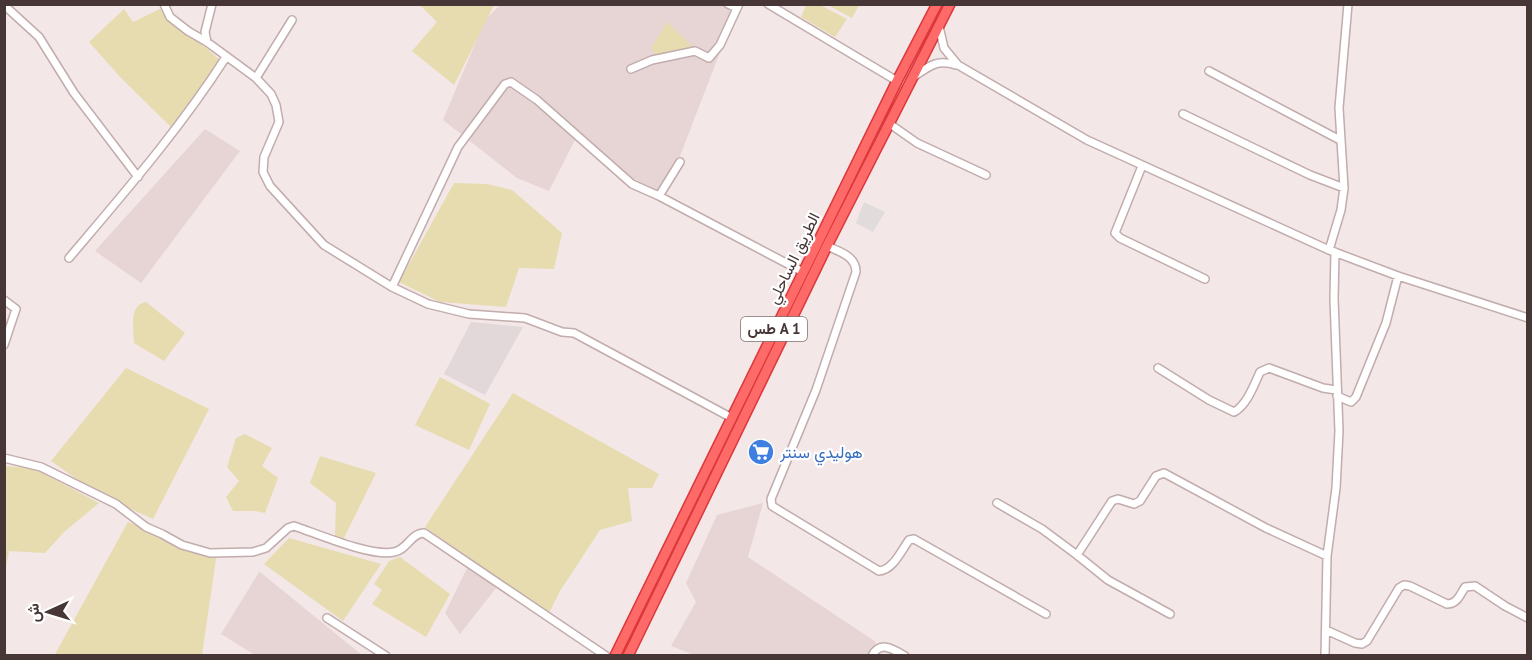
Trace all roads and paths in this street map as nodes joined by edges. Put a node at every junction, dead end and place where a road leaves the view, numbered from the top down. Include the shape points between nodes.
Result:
1 (164, 4) edge
2 (212, 4) edge
3 (728, 4) edge
4 (768, 4) edge
5 (937, 4) edge
6 (950, 4) edge
7 (1348, 4) edge
8 (4, 5) edge
9 (738, 6) edge
10 (292, 20) dead end
11 (939, 24) junction
12 (207, 42) junction
13 (226, 57) junction
14 (958, 65) junction
15 (631, 69) dead end
16 (1209, 71) dead end
17 (256, 78) junction
18 (913, 78) junction
19 (897, 81) junction
20 (1183, 114) dead end
21 (890, 124) junction
22 (1340, 140) junction
23 (680, 162) dead end
24 (1142, 166) junction
25 (986, 175) dead end
26 (138, 177) junction
27 (1344, 188) junction
28 (659, 196) junction
29 (827, 246) junction
30 (1332, 251) junction
31 (69, 258) dead end
32 (803, 272) junction
33 (1398, 276) junction
34 (1205, 279) dead end
35 (392, 287) junction
36 (4, 300) edge
37 (1527, 318) edge
38 (4, 345) edge
39 (1158, 368) dead end
40 (1336, 393) junction
41 (730, 417) junction
42 (4, 458) edge
43 (997, 502) dead end
44 (1077, 555) junction
45 (1327, 556) junction
46 (1527, 608) edge
47 (1046, 614) dead end
48 (1170, 614) dead end
49 (1525, 617) edge
50 (327, 618) dead end
51 (1326, 630) junction
52 (386, 656) edge
53 (606, 656) edge
54 (615, 656) edge
55 (628, 656) edge
56 (872, 656) edge
57 (905, 656) edge
58 (1325, 656) edge

1 - 12 street via 170,17
2 - 12 street via 205,33
3 - 9 street
4 - 19 street
5 - 19 highway, الطريق الساحلي / طس A 1
6 - 11 highway, الطريق الساحلي / طس A 1
7 - 22 street
8 - 26 street via 39,37 74,93
9 - 15 street via 720,45 709,58 695,51
10 - 17 street
11 - 14 street via 944,48
11 - 18 highway, الطريق الساحلي / طس A 1
12 - 13 street
13 - 17 street
13 - 26 street via 199,100
14 - 18 street via 934,62
14 - 24 street via 1087,140
16 - 22 street
17 - 35 street via 271,94 279,116 262,165 270,186 324,245
18 - 21 highway, الطريق الساحلي / طس A 1
19 - 32 highway, الطريق الساحلي / طس A 1
20 - 27 street
21 - 25 street via 917,143
21 - 29 highway, الطريق الساحلي / طس A 1
22 - 27 street
23 - 28 street
24 - 30 street
24 - 34 street via 1115,233
26 - 31 street
27 - 30 street
28 - 32 street
28 - 35 street via 620,175 537,100 508,82 458,147
29 - 47 street via 852,258 856,272 816,390 771,499 772,506 879,571 890,567 909,540 914,539
29 - 55 highway, الطريق الساحلي / طس A 1
30 - 33 street
30 - 40 street
32 - 41 highway, الطريق الساحلي / طس A 1
33 - 37 street
33 - 40 street via 1386,323 1356,398 1351,402
35 - 41 street via 428,304 469,315 525,318 573,333
36 - 38 street via 16,309
39 - 40 street via 1234,412 1248,397 1260,372 1269,368
40 - 45 street via 1339,457
41 - 54 highway, الطريق الساحلي / طس A 1
42 - 53 street via 41,467 116,504 146,527 182,545 210,552 253,552 266,548 294,526 379,553 402,550 416,535 424,533
43 - 44 street
44 - 45 street via 1112,501 1140,501 1156,476 1164,473
44 - 48 street via 1108,580
45 - 51 street
46 - 49 street
49 - 51 street via 1475,586 1466,587 1456,601 1447,604 1404,585 1362,644
50 - 52 street
51 - 58 street
56 - 57 street via 881,646

